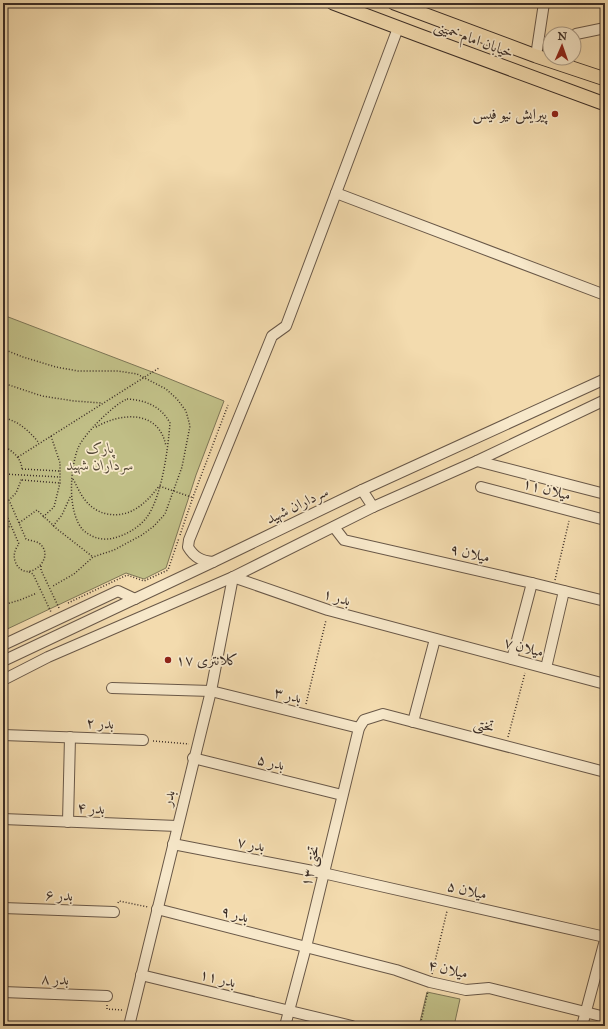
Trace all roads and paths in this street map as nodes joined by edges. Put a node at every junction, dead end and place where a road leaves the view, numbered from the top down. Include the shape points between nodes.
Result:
1 (333, 3) edge
2 (394, 3) edge
3 (544, 3) edge
4 (426, 15) junction
5 (398, 28) junction
6 (605, 28) edge
7 (582, 33) edge
8 (418, 35) junction
9 (536, 56) junction
10 (605, 79) edge
11 (605, 104) edge
12 (336, 193) junction
13 (605, 295) edge
14 (3, 349) edge
15 (159, 368) dead end
16 (144, 378) junction
17 (605, 378) edge
18 (3, 383) edge
19 (605, 400) edge
20 (103, 403) junction
21 (228, 405) dead end
22 (3, 418) edge
23 (94, 428) junction
24 (50, 436) junction
25 (39, 443) junction
26 (3, 446) edge
27 (167, 448) junction
28 (18, 457) junction
29 (477, 461) junction
30 (60, 471) junction
31 (3, 474) edge
32 (60, 477) junction
33 (73, 478) junction
34 (60, 482) junction
35 (159, 486) junction
36 (481, 487) dead end
37 (362, 490) junction
38 (174, 491) junction
39 (72, 492) junction
40 (605, 494) edge
41 (193, 497) junction
42 (205, 501) junction
43 (3, 507) edge
44 (373, 507) junction
45 (572, 512) junction
46 (43, 517) junction
47 (605, 520) edge
48 (19, 523) junction
49 (11, 526) junction
50 (53, 526) junction
51 (334, 527) junction
52 (3, 528) edge
53 (93, 557) junction
54 (213, 562) junction
55 (41, 566) junction
56 (29, 572) junction
57 (234, 577) junction
58 (532, 583) junction
59 (53, 586) dead end
60 (553, 588) junction
61 (564, 591) junction
62 (37, 593) dead end
63 (135, 599) junction
64 (605, 601) edge
65 (3, 605) edge
66 (58, 608) junction
67 (328, 610) junction
68 (50, 611) junction
69 (59, 619) junction
70 (435, 638) junction
71 (3, 645) edge
72 (512, 659) junction
73 (3, 660) edge
74 (528, 663) junction
75 (546, 668) junction
76 (3, 680) edge
77 (605, 684) edge
78 (112, 688) dead end
79 (211, 691) junction
80 (304, 714) junction
81 (413, 722) junction
82 (359, 728) junction
83 (3, 735) edge
84 (70, 737) junction
85 (143, 740) joint
86 (196, 744) junction
87 (506, 746) junction
88 (193, 758) junction
89 (605, 772) edge
90 (342, 795) junction
91 (3, 819) edge
92 (68, 822) junction
93 (177, 826) junction
94 (173, 844) junction
95 (323, 873) junction
96 (449, 902) junction
97 (3, 908) edge
98 (157, 909) junction
99 (114, 912) joint
100 (605, 937) edge
101 (605, 940) edge
102 (306, 947) junction
103 (141, 975) junction
104 (430, 982) junction
105 (3, 992) edge
106 (106, 996) joint
107 (132, 1011) junction
108 (288, 1011) junction
109 (586, 1012) junction
110 (605, 1017) edge
111 (128, 1026) edge
112 (285, 1026) edge
113 (352, 1026) edge
114 (420, 1026) edge
115 (582, 1026) edge

1 - 5 main road, خیابان امام خمینی
2 - 4 main road, خیابان امام خمینی
3 - 9 street
4 - 8 main road
4 - 9 main road, خیابان امام خمینی
5 - 8 main road, خیابان امام خمینی
5 - 12 street
6 - 7 street
8 - 11 main road, خیابان امام خمینی
9 - 10 main road, خیابان امام خمینی
12 - 13 street
12 - 42 street via 286,326 272,336
14 - 16 path via 23,357 78,371 118,371 137,374
15 - 16 path
16 - 20 path
16 - 38 path via 177,398 186,411 190,426 182,467
17 - 37 street, سرداران شهید
18 - 20 path via 42,396
19 - 29 street
20 - 24 path
21 - 41 path
22 - 25 path via 19,424
23 - 27 path via 117,418 145,419 159,428
23 - 27 path via 120,402 127,399 138,400 159,409 170,423
23 - 33 path via 78,448
24 - 25 path
24 - 30 path via 57,452
25 - 28 path
26 - 28 path
27 - 35 path
28 - 30 path via 22,470
29 - 40 street
29 - 44 street
30 - 32 path
31 - 32 path
32 - 34 path
33 - 35 path via 85,500 106,514 119,515 132,511 145,502
33 - 39 path
34 - 46 path via 54,507
34 - 48 path via 22,479 16,493 9,500
35 - 38 path
35 - 39 path via 146,519 121,536 107,539 89,534 79,524 73,509
36 - 45 street, میلان ۱۱
37 - 44 street
37 - 54 street, سرداران شهید
38 - 41 path
38 - 53 path via 165,514 142,536
39 - 50 path via 62,515
41 - 42 path
41 - 66 path via 168,570 144,581 127,575
42 - 54 street via 188,547 192,554 201,560
43 - 49 path
44 - 51 street
45 - 47 street, میلان ۱۱
45 - 60 path
46 - 48 path via 37,510
46 - 50 path
48 - 55 path via 26,540 42,545 44,560
49 - 52 path
49 - 56 path via 19,544 14,554 15,561 18,567
50 - 53 path
51 - 57 street
51 - 58 street, میلان ۹ via 344,540
53 - 59 path via 74,574
54 - 63 street, سرداران شهید
55 - 56 path
55 - 66 path
56 - 68 path via 34,574
57 - 67 street, بدر ۱
57 - 76 street via 48,657
57 - 79 street, بدر
58 - 60 street, میلان ۹
58 - 72 street
60 - 61 street, میلان ۹
61 - 64 street, میلان ۹
61 - 75 street
62 - 65 path
63 - 69 street via 118,591
63 - 73 street, سرداران شهید
66 - 68 path
66 - 69 path
67 - 70 street, بدر ۱
67 - 80 path
68 - 69 path
69 - 71 street
70 - 72 street, میلان ۷
70 - 81 street
72 - 74 street, میلان ۷
74 - 75 street, میلان ۷
74 - 87 path
75 - 77 street, میلان ۷
78 - 79 street, بدر ۳
79 - 80 street, بدر ۳
79 - 86 street, بدر
80 - 82 street, بدر ۳
81 - 82 street, تختی via 383,714 364,720
81 - 87 street, تختی
82 - 90 street, تختی ۱۳
83 - 84 street, بدر ۲
84 - 85 street, بدر ۲
84 - 92 street
85 - 86 path
86 - 88 street, بدر
87 - 89 street, تختی
88 - 90 street, بدر ۵
88 - 93 street, بدر
90 - 95 street, تختی ۱۳
91 - 92 street, بدر ۴
92 - 93 street, بدر ۴
93 - 94 street, بدر
94 - 95 street, بدر ۷
94 - 98 street, بدر
95 - 96 street, میلان ۵
95 - 102 street, تختی ۱۳
96 - 100 street, میلان ۵
96 - 104 path
97 - 99 street, بدر ۶
98 - 99 path via 119,902
98 - 102 street, بدر ۹
98 - 103 street, بدر
101 - 109 street
102 - 104 street, میلان ۴ via 396,970
102 - 108 street, تختی ۱۳
103 - 107 street, بدر
103 - 108 street, بدر ۱۱
104 - 109 street, میلان ۴ via 466,990 489,988
104 - 114 path
105 - 106 street, بدر ۸
106 - 107 path via 107,1010
107 - 111 street, بدر
108 - 112 street, تختی ۱۳
108 - 113 street, بدر ۱۱
109 - 110 street, میلان ۴
109 - 115 street

